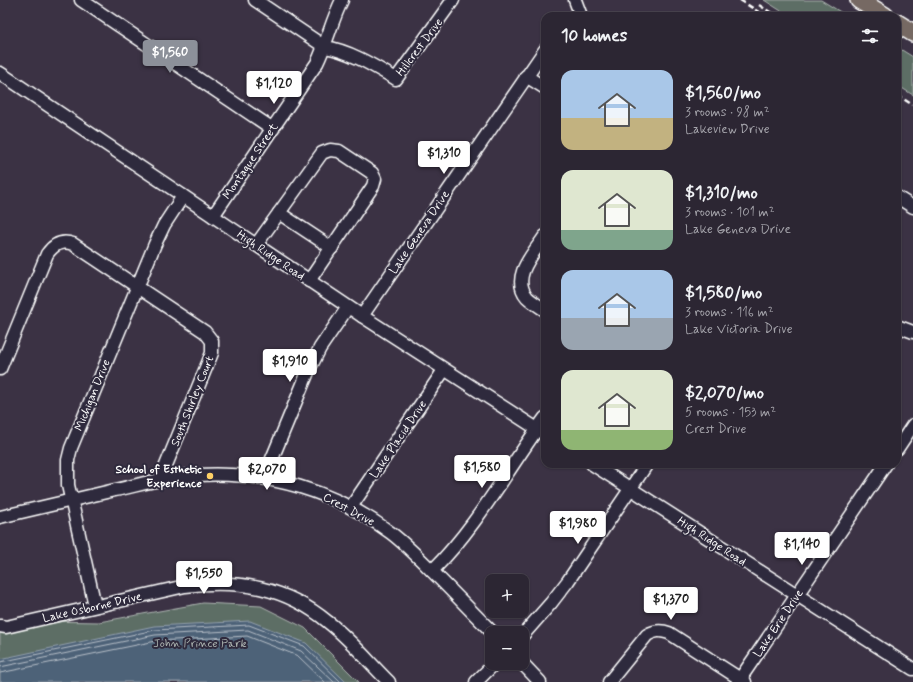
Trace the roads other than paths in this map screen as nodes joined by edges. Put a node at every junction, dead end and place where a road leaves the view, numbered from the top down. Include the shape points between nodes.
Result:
1 (81, 0) edge
2 (255, 0) edge
3 (342, 0) edge
4 (454, 0) edge
5 (575, 0) edge
6 (859, 0) edge
7 (580, 12) edge
8 (878, 12) edge
9 (901, 26) edge
10 (913, 33) edge
11 (325, 47) junction
12 (541, 55) edge
13 (0, 73) edge
14 (526, 76) junction
15 (541, 85) edge
16 (273, 128) junction
17 (183, 196) junction
18 (901, 200) edge
19 (913, 207) edge
20 (279, 213) junction
21 (213, 216) junction
22 (541, 242) edge
23 (256, 245) junction
24 (332, 248) junction
25 (309, 281) junction
26 (137, 286) junction
27 (348, 307) junction
28 (541, 307) edge
29 (362, 316) junction
30 (901, 328) edge
31 (913, 332) edge
32 (0, 370) edge
33 (444, 370) junction
34 (913, 425) edge
35 (541, 432) edge
36 (901, 443) edge
37 (598, 468) edge
38 (644, 468) edge
39 (883, 468) edge
40 (264, 478) junction
41 (160, 480) junction
42 (630, 489) junction
43 (71, 500) junction
44 (351, 508) junction
45 (0, 517) edge
46 (432, 571) junction
47 (797, 595) junction
48 (95, 606) junction
49 (0, 626) edge
50 (486, 626) edge
51 (529, 630) edge
52 (913, 669) edge
53 (488, 670) edge
54 (529, 670) edge
55 (741, 681) edge
56 (389, 682) edge
57 (476, 682) edge
58 (540, 682) edge
59 (610, 682) edge

1 - 16 street
2 - 11 street, Hillcrest Drive
3 - 11 street, Montague Street
4 - 11 street, Hillcrest Drive via 396,79 354,56
5 - 7 street
6 - 8 highway
9 - 10 highway
11 - 16 street, Montague Street via 311,73
12 - 14 street, Lake Geneva Drive
13 - 17 street, High Ridge Road
14 - 15 street
14 - 29 street, Lake Geneva Drive
16 - 21 street, Montague Street
17 - 21 street, High Ridge Road
17 - 26 street, Michigan Drive via 154,244
18 - 19 street
20 - 23 street
20 - 24 street
20 - 24 street via 322,152 339,151 372,173 375,178 373,186
21 - 23 street, High Ridge Road
22 - 28 street via 523,270 521,282 527,297
23 - 25 street, High Ridge Road
24 - 25 street
25 - 27 street, High Ridge Road
26 - 32 street, South Shirley Court via 73,244 56,244 48,254
26 - 41 street, South Shirley Court via 205,332 213,347
26 - 43 street, Michigan Drive via 71,448 67,472
27 - 29 street, High Ridge Road
27 - 40 street via 308,372
29 - 33 street, High Ridge Road
30 - 31 street
33 - 35 street, High Ridge Road
33 - 44 street, Lake Placid Drive
34 - 36 street
35 - 46 street via 466,534
37 - 42 street, High Ridge Road
38 - 42 street
39 - 47 street, Lake Erie Drive
40 - 41 street, Crest Drive via 221,474
40 - 44 street, Crest Drive via 307,488
41 - 43 street, Crest Drive
42 - 47 street, High Ridge Road
42 - 51 street via 556,598
43 - 45 street, Crest Drive
43 - 48 street, Michigan Drive
44 - 46 street, Crest Drive via 392,534
46 - 50 street, Crest Drive
47 - 52 street, High Ridge Road
47 - 55 street, Lake Erie Drive
48 - 49 street, Lake Osborne Drive
48 - 56 street, Lake Osborne Drive via 205,583 247,585 267,589 299,602 328,621
53 - 57 street
54 - 58 street
55 - 59 street via 669,633 658,631 647,635

